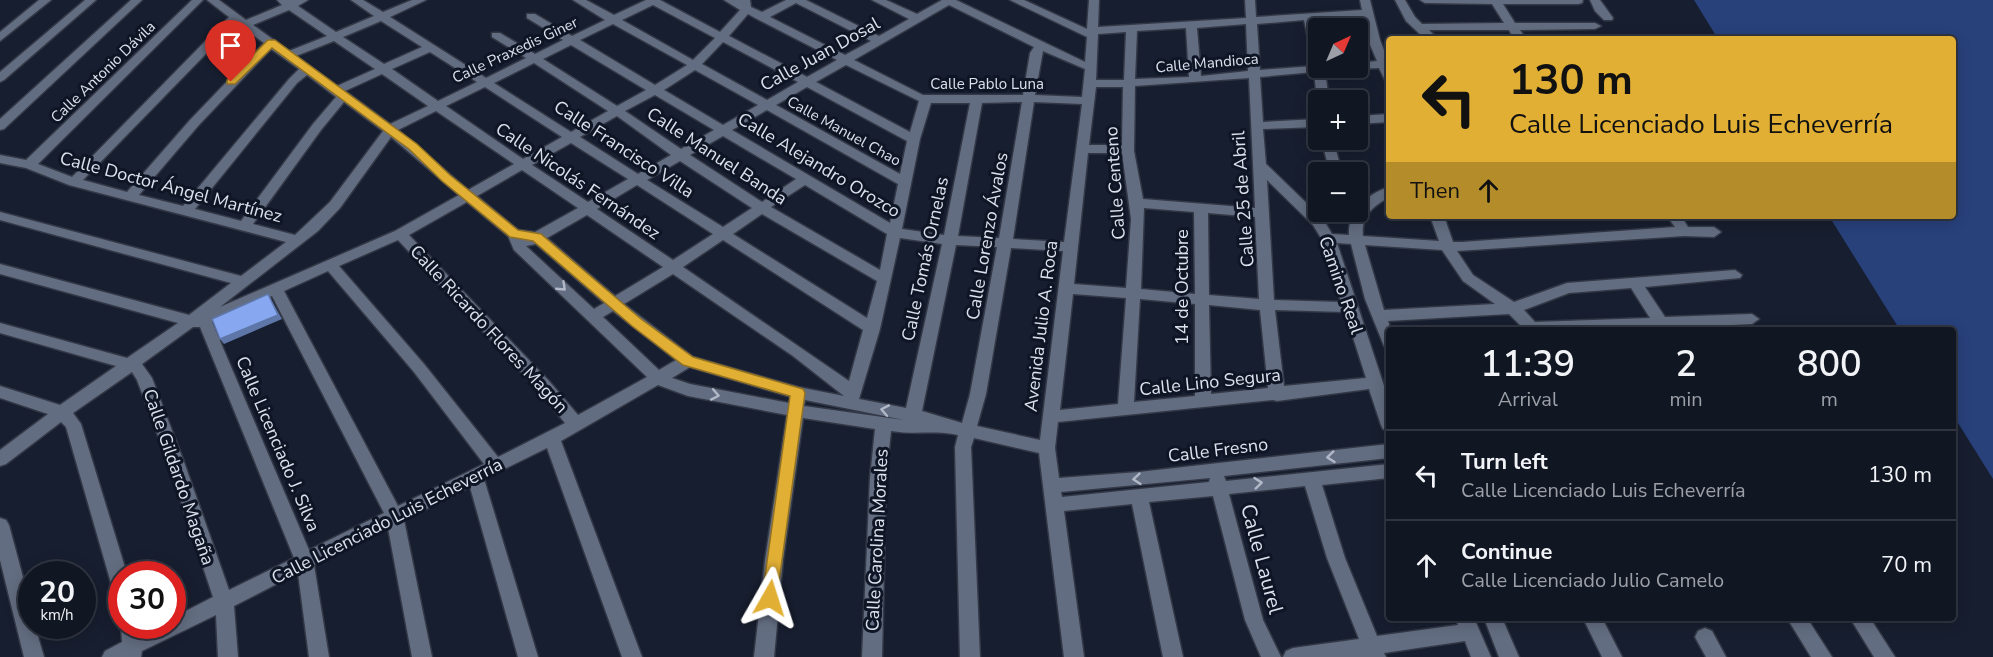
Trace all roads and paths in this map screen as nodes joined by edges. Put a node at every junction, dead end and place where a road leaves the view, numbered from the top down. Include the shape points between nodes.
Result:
1 (46, 0) edge
2 (91, 0) edge
3 (137, 0) edge
4 (198, 0) edge
5 (212, 0) edge
6 (303, 0) edge
7 (356, 0) edge
8 (421, 0) edge
9 (578, 0) edge
10 (653, 0) edge
11 (729, 0) edge
12 (796, 0) edge
13 (877, 0) edge
14 (949, 0) edge
15 (1015, 0) edge
16 (1094, 0) edge
17 (1250, 0) edge
18 (1365, 0) edge
19 (1400, 0) edge
20 (1425, 0) edge
21 (1595, 0) edge
22 (1496, 1) edge
23 (1578, 1) edge
24 (286, 3) edge
25 (745, 4) edge
26 (1369, 14) junction
27 (382, 16) junction
28 (531, 16) dead end
29 (1309, 16) joint
30 (761, 17) junction
31 (1608, 18) dead end
32 (614, 19) junction
33 (918, 19) junction
34 (1252, 19) junction
35 (241, 20) junction
36 (1191, 23) junction
37 (1511, 25) junction
38 (1595, 26) dead end
39 (1132, 27) junction
40 (1418, 27) junction
41 (1093, 33) junction
42 (496, 35) dead end
43 (334, 36) junction
44 (1428, 36) edge
45 (1518, 36) edge
46 (0, 38) edge
47 (722, 38) junction
48 (572, 40) junction
49 (880, 41) junction
50 (271, 42) junction
51 (1040, 46) junction
52 (431, 47) junction
53 (290, 55) junction
54 (533, 59) junction
55 (847, 59) junction
56 (1383, 64) junction
57 (1368, 65) edge
58 (694, 67) junction
59 (1092, 68) junction
60 (308, 69) junction
61 (383, 69) junction
62 (1308, 69) edge
63 (1386, 71) edge
64 (1254, 75) junction
65 (0, 78) edge
66 (1196, 79) junction
67 (485, 81) junction
68 (805, 82) junction
69 (1130, 83) junction
70 (1090, 84) junction
71 (656, 89) junction
72 (341, 92) junction
73 (976, 98) junction
74 (1028, 98) junction
75 (926, 99) junction
76 (1088, 101) junction
77 (435, 105) junction
78 (767, 105) junction
79 (617, 111) junction
80 (6, 116) edge
81 (1386, 118) edge
82 (1368, 119) edge
83 (1308, 123) edge
84 (0, 126) edge
85 (1257, 126) junction
86 (390, 129) junction
87 (723, 129) junction
88 (571, 137) junction
89 (914, 139) junction
90 (1082, 149) junction
91 (1127, 149) junction
92 (679, 154) junction
93 (0, 159) edge
94 (29, 165) junction
95 (523, 165) junction
96 (1260, 166) junction
97 (638, 178) junction
98 (806, 178) junction
99 (74, 182) junction
100 (906, 183) junction
101 (1386, 192) edge
102 (468, 196) junction
103 (130, 197) junction
104 (1368, 200) edge
105 (1138, 203) junction
106 (586, 208) junction
107 (762, 208) junction
108 (1201, 208) junction
109 (186, 211) junction
110 (1263, 213) junction
111 (0, 216) edge
112 (1438, 219) edge
113 (1676, 219) edge
114 (1356, 222) edge
115 (245, 226) junction
116 (1684, 231) junction
117 (1714, 232) dead end
118 (896, 233) junction
119 (400, 234) junction
120 (721, 234) junction
121 (537, 237) junction
122 (1328, 238) junction
123 (297, 240) junction
124 (517, 240) junction
125 (949, 240) junction
126 (1356, 241) junction
127 (1005, 243) junction
128 (1070, 246) junction
129 (1447, 247) junction
130 (331, 266) junction
131 (673, 267) junction
132 (0, 268) edge
133 (1735, 275) dead end
134 (885, 279) junction
135 (242, 281) junction
136 (1635, 284) junction
137 (1065, 288) junction
138 (276, 290) junction
139 (1133, 294) junction
140 (1200, 299) junction
141 (614, 303) junction
142 (1267, 305) junction
143 (1350, 308) junction
144 (1514, 308) junction
145 (592, 316) junction
146 (1378, 316) junction
147 (1752, 319) dead end
148 (191, 323) junction
149 (1663, 326) edge
150 (0, 327) edge
151 (1531, 327) edge
152 (1620, 327) edge
153 (872, 329) junction
154 (1386, 335) edge
155 (688, 361) junction
156 (128, 364) junction
157 (659, 379) junction
158 (1374, 383) junction
159 (0, 392) edge
160 (798, 393) junction
161 (1277, 395) junction
162 (852, 398) junction
163 (1203, 402) junction
164 (1126, 410) junction
165 (797, 411) junction
166 (62, 412) junction
167 (1049, 417) junction
168 (1386, 417) edge
169 (911, 422) junction
170 (884, 424) junction
171 (577, 425) junction
172 (968, 431) junction
173 (552, 438) junction
174 (1047, 448) junction
175 (1386, 451) edge
176 (0, 459) edge
177 (495, 466) junction
178 (1386, 471) edge
179 (475, 476) junction
180 (1311, 478) junction
181 (1217, 479) junction
182 (1051, 486) junction
183 (1139, 495) junction
184 (1054, 505) junction
185 (394, 516) junction
186 (0, 525) edge
187 (114, 561) edge
188 (305, 562) junction
189 (224, 602) junction
190 (1494, 621) edge
191 (1594, 621) edge
192 (1798, 621) edge
193 (1861, 621) edge
194 (1468, 625) edge
195 (1705, 637) dead end
196 (1373, 651) edge
197 (133, 652) edge
198 (34, 657) edge
199 (112, 657) edge
200 (228, 657) edge
201 (319, 657) edge
202 (422, 657) edge
203 (528, 657) edge
204 (632, 657) edge
205 (764, 657) edge
206 (872, 657) edge
207 (970, 657) edge
208 (1074, 657) edge
209 (1173, 657) edge
210 (1271, 657) edge
211 (1293, 657) edge
212 (1481, 657) edge
213 (1509, 657) edge
214 (1612, 657) edge
215 (1716, 657) edge
216 (1822, 657) edge
217 (1885, 657) edge

1 - 46 street
2 - 65 street
3 - 80 street
4 - 94 street, Calle Antonio Dávila
5 - 35 street
6 - 24 street
7 - 27 street, Calle Francisco Villa
8 - 27 street
9 - 32 street, Calle Manuel Chao
10 - 32 street, Calle Praxedis Giner
10 - 47 street
11 - 25 street, Calle Pablo Luna
12 - 30 street
12 - 49 street
13 - 33 street
14 - 33 street, Calle Juan Dosal
14 - 51 street
15 - 41 street
16 - 41 street, Avenida Julio A. Roca
17 - 34 street, Calle 25 de Abril
18 - 26 street
19 - 40 street
20 - 22 street
21 - 31 street
22 - 23 street
22 - 37 street
24 - 35 street
24 - 43 street, Calle Nicolás Fernández
25 - 30 street, Calle Pablo Luna
25 - 47 street
26 - 29 street
26 - 56 street
27 - 43 street
27 - 52 street, Calle Francisco Villa
28 - 48 street, Calle Alejandro Orozco
29 - 34 street
30 - 55 street, Calle Pablo Luna
32 - 48 street, Calle Praxedis Giner
32 - 58 street, Calle Manuel Chao
33 - 49 street, Calle Juan Dosal
34 - 36 street
34 - 64 street, Calle 25 de Abril
35 - 50 street
35 - 99 street
36 - 39 street
36 - 66 street
37 - 38 street
37 - 40 street
37 - 45 street
39 - 41 street
39 - 69 street, Calle Centeno
40 - 44 street
41 - 59 street, Avenida Julio A. Roca
42 - 54 street, Calle Manuel Banda
43 - 53 street
43 - 61 street, Calle Nicolás Fernández
47 - 58 street
47 - 68 street
48 - 54 street, Calle Praxedis Giner
48 - 71 street, Calle Alejandro Orozco
49 - 55 street, Calle Juan Dosal
50 - 53 street
50 - 103 street
51 - 59 street
51 - 74 street, Calle Lorenzo Ávalos
52 - 61 street
52 - 67 street, Calle Francisco Villa
53 - 60 street
54 - 67 street, Calle Praxedis Giner
54 - 79 street, Calle Manuel Banda
55 - 68 street, Calle Juan Dosal
55 - 75 street, Calle Pablo Luna
56 - 57 street
56 - 63 street
58 - 71 street
58 - 78 street, Calle Manuel Chao
59 - 70 street, Avenida Julio A. Roca
60 - 72 street
60 - 109 street via 292,81
61 - 72 street
61 - 77 street, Calle Nicolás Fernández
62 - 64 street, Calle Mandioca
64 - 66 street, Calle Mandioca
64 - 85 street, Calle 25 de Abril
66 - 69 street, Calle Mandioca
67 - 77 street, Calle Praxedis Giner
67 - 88 street, Calle Francisco Villa
68 - 78 street, Calle Juan Dosal
68 - 89 street
69 - 70 street, Calle Mandioca
69 - 91 street, Calle Centeno
70 - 76 street, Avenida Julio A. Roca
71 - 79 street
71 - 87 street, Calle Alejandro Orozco
72 - 86 street
72 - 115 street
73 - 74 street, Calle Pablo Luna
73 - 75 street, Calle Pablo Luna
73 - 125 street, Calle Tomás Ornelas
74 - 76 street, Calle Pablo Luna
74 - 127 street, Calle Lorenzo Ávalos
75 - 89 street
76 - 90 street, Avenida Julio A. Roca
77 - 86 street, Calle Praxedis Giner
77 - 95 street, Calle Nicolás Fernández
78 - 87 street, Calle Juan Dosal
78 - 100 street, Calle Manuel Chao
79 - 88 street
79 - 92 street, Calle Manuel Banda
80 - 84 street
81 - 82 street
83 - 85 street
85 - 96 street, Calle 25 de Abril
86 - 102 street
86 - 123 street via 335,205
87 - 92 street, Calle Juan Dosal
87 - 98 street, Calle Alejandro Orozco
88 - 95 street
88 - 97 street, Calle Francisco Villa
89 - 100 street
90 - 91 street
90 - 128 street, Avenida Julio A. Roca
91 - 105 street, Calle Centeno
92 - 97 street, Calle Juan Dosal
92 - 107 street, Calle Manuel Banda
93 - 94 street, Calle Doctor Ángel Martínez
94 - 99 street, Calle Doctor Ángel Martínez
95 - 102 street
95 - 106 street, Calle Nicolás Fernández
96 - 110 street, Calle 25 de Abril
96 - 122 street, Camino Real via 1318,222
97 - 106 street, Calle Juan Dosal
97 - 120 street, Calle Francisco Villa
98 - 107 street
98 - 118 street, Calle Alejandro Orozco
99 - 103 street, Calle Doctor Ángel Martínez
100 - 118 street
101 - 104 street, Camino Real
102 - 119 street
102 - 124 street
103 - 109 street, Calle Doctor Ángel Martínez
105 - 108 street
105 - 139 street, Calle Centeno
106 - 121 street, Calle Juan Dosal
106 - 131 street, Calle Nicolás Fernández
107 - 120 street
107 - 134 street, Calle Manuel Banda
108 - 110 street
108 - 140 street, 14 de Octubre
109 - 115 street, Calle Doctor Ángel Martínez
110 - 142 street, Calle 25 de Abril
111 - 135 street
112 - 129 street
113 - 116 street
114 - 126 street, Camino Real
115 - 123 street, Calle Doctor Ángel Martínez
116 - 117 street
116 - 129 street
118 - 125 street, Calle Alejandro Orozco
118 - 134 street
119 - 130 street
119 - 171 street, Calle Ricardo Flores Magón
120 - 131 street
120 - 153 street, Calle Francisco Villa
121 - 124 street
121 - 141 street
122 - 126 street
122 - 143 street, Camino Real
123 - 135 street
124 -> 145 street
125 - 127 street, Calle Alejandro Orozco
125 - 169 street, Calle Tomás Ornelas
126 - 129 street
126 - 146 street, Camino Real
127 - 128 street, Calle Alejandro Orozco
127 - 172 street, Calle Lorenzo Ávalos
128 - 137 street, Avenida Julio A. Roca
129 - 144 street via 1468,278
130 - 138 street
130 - 177 street via 419,368
131 - 141 street
131 - 162 street, Calle Nicolás Fernández
132 - 148 street
133 - 136 street
134 - 153 street
135 - 148 street
136 - 144 street via 1567,288
136 - 149 street
137 - 139 street
137 - 167 street, Avenida Julio A. Roca
138 - 148 street
138 - 185 street
139 - 140 street
139 - 164 street, Calle Centeno
140 - 142 street
140 - 163 street, 14 de Octubre
141 - 145 street
141 - 155 street
142 - 143 street
142 - 161 street, Calle 25 de Abril
143 - 158 street, Camino Real
144 - 146 street
144 - 151 street
145 - 157 street
146 - 154 street, Camino Real
147 - 149 street
148 - 156 street
148 - 188 street, Calle Licenciado J. Silva
149 - 152 street
150 - 156 street
153 - 162 street
155 - 157 street, Calle Licenciado Luis Echeverría
155 - 160 street
156 - 166 street
156 - 189 street, Calle Gildardo Magaña via 137,368 150,390
157 -> 165 street via 688,390
157 - 171 street, Calle Licenciado Luis Echeverría
158 - 161 street, Calle Lino Segura
158 - 168 street, Camino Real
159 - 166 street
160 - 162 street
160 - 165 street
161 - 163 street, Calle Lino Segura
169 -> 162 street
163 - 164 street, Calle Lino Segura
164 - 167 street, Calle Lino Segura
165 - 170 street
165 - 205 street
166 - 176 street
166 - 187 street via 73,424 80,442
167 - 174 street, Avenida Julio A. Roca
169 - 170 street
169 - 172 street via 929,428 941,425
170 - 206 street, Calle Carolina Morales via 878,478
171 - 173 street, Calle Licenciado Luis Echeverría
172 - 174 street
172 - 207 street, Calle Lorenzo Ávalos via 963,461
173 - 177 street, Calle Licenciado Luis Echeverría
173 - 204 street, Calle Ricardo Flores Magón
174 - 182 street, Avenida Julio A. Roca
175 -> 181 street, Calle Fresno
177 - 179 street, Calle Licenciado Luis Echeverría
178 - 180 street, Calle Fresno
179 - 185 street, Calle Licenciado Luis Echeverría
179 - 203 street
181 -> 180 street, Calle Fresno
180 - 196 street via 1336,558
181 -> 182 street, Calle Fresno
181 - 183 street, Calle Fresno
181 - 210 street, Calle Laurel via 1254,620
182 - 184 street, Avenida Julio A. Roca
183 - 184 street, Calle Fresno
183 - 209 street
184 - 208 street, Avenida Julio A. Roca
185 - 188 street, Calle Licenciado Luis Echeverría
185 - 202 street
186 - 198 street
188 - 189 street, Calle Licenciado Luis Echeverría
188 - 201 street, Calle Licenciado J. Silva
189 - 197 street, Calle Licenciado Luis Echeverría
189 - 200 street, Calle Gildardo Magaña
190 - 213 street
191 - 214 street
192 - 216 street
193 - 217 street
194 - 196 street
194 - 212 street
195 - 215 street
196 - 211 street
197 - 199 street, Calle Licenciado Luis Echeverría

